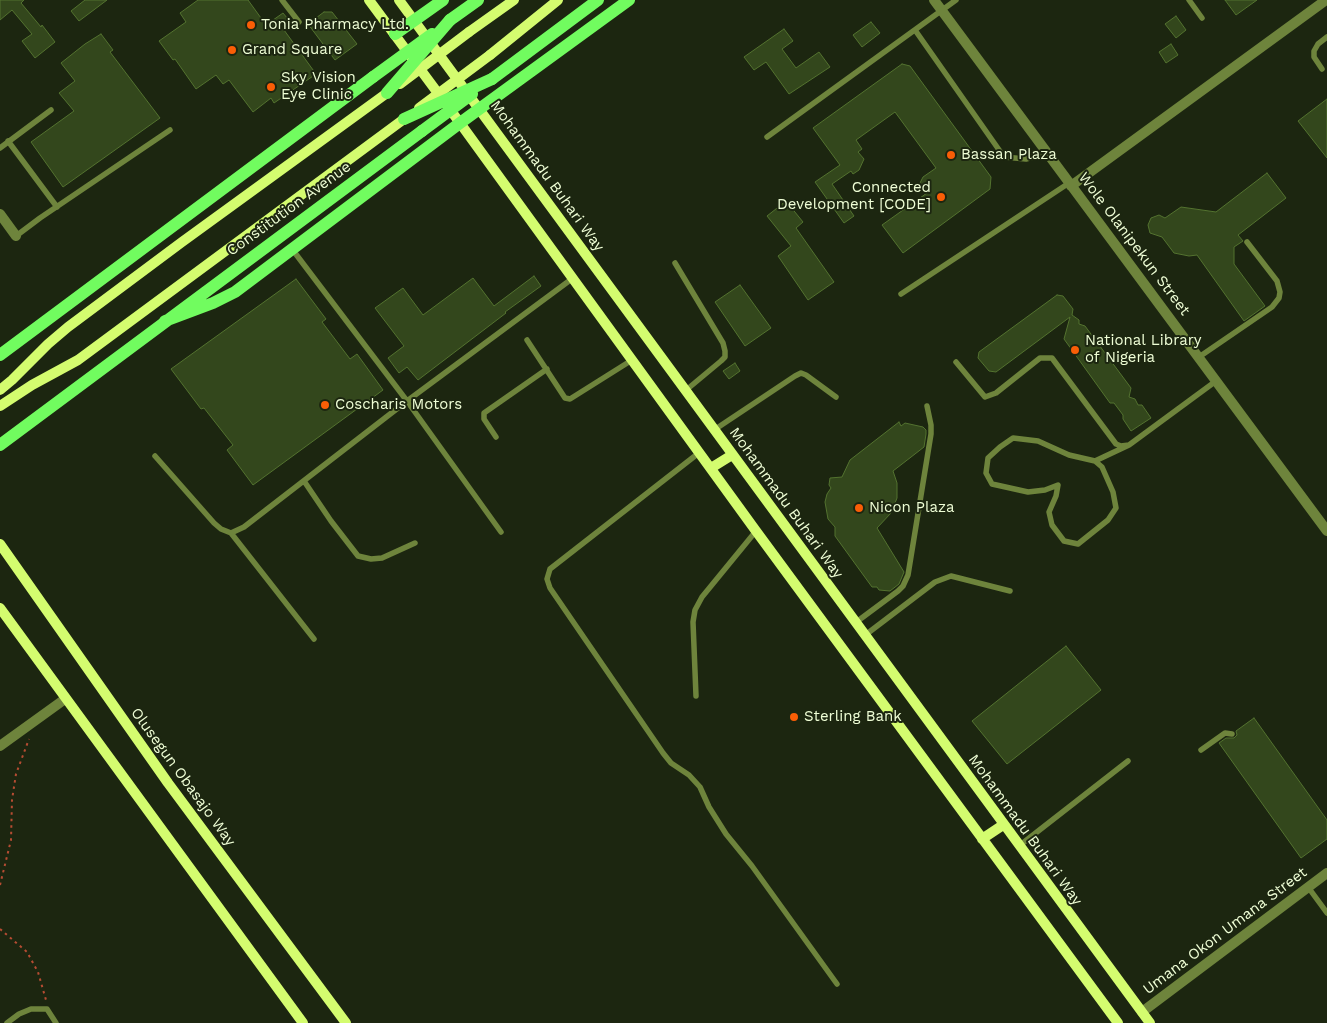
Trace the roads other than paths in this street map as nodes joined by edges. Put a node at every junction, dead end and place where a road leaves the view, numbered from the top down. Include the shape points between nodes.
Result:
1 (282, 0) edge
2 (369, 0) edge
3 (399, 0) edge
4 (443, 0) edge
5 (478, 0) edge
6 (514, 0) edge
7 (558, 0) edge
8 (598, 0) edge
9 (629, 0) edge
10 (934, 0) edge
11 (956, 0) edge
12 (1189, 0) edge
13 (1326, 0) edge
14 (942, 11) junction
15 (1202, 18) dead end
16 (450, 20) junction
17 (414, 21) junction
18 (299, 22) dead end
19 (915, 30) junction
20 (395, 34) junction
21 (1327, 37) edge
22 (1322, 68) dead end
23 (492, 79) junction
24 (387, 94) junction
25 (480, 109) junction
26 (51, 110) dead end
27 (404, 119) junction
28 (460, 123) junction
29 (170, 130) dead end
30 (767, 137) dead end
31 (8, 141) junction
32 (0, 148) edge
33 (1047, 153) junction
34 (1070, 185) junction
35 (57, 207) junction
36 (0, 214) edge
37 (16, 236) joint
38 (1247, 242) dead end
39 (292, 249) junction
40 (675, 263) dead end
41 (573, 278) junction
42 (901, 294) dead end
43 (165, 321) junction
44 (527, 340) dead end
45 (0, 355) edge
46 (1199, 358) junction
47 (632, 360) junction
48 (956, 362) dead end
49 (547, 369) junction
50 (1216, 381) junction
51 (0, 390) edge
52 (685, 391) junction
53 (836, 398) dead end
54 (408, 401) junction
55 (0, 406) edge
56 (927, 406) dead end
57 (714, 430) junction
58 (496, 438) dead end
59 (0, 445) edge
60 (1128, 445) junction
61 (700, 452) junction
62 (732, 454) junction
63 (155, 456) dead end
64 (1095, 461) junction
65 (711, 468) junction
66 (304, 481) junction
67 (756, 531) junction
68 (1327, 531) edge
69 (501, 532) dead end
70 (232, 533) junction
71 (415, 543) dead end
72 (0, 544) edge
73 (1010, 591) dead end
74 (0, 608) edge
75 (855, 623) junction
76 (864, 636) junction
77 (314, 639) dead end
78 (696, 696) dead end
79 (65, 699) junction
80 (1232, 734) dead end
81 (0, 746) edge
82 (1201, 750) dead end
83 (1128, 761) dead end
84 (1003, 825) junction
85 (982, 839) junction
86 (1019, 846) junction
87 (1327, 873) edge
88 (1308, 887) junction
89 (1327, 913) edge
90 (837, 984) dead end
91 (1142, 1012) junction
92 (7, 1023) edge
93 (56, 1023) edge
94 (303, 1023) edge
95 (346, 1023) edge
96 (1118, 1023) edge
97 (1150, 1023) edge

1 - 18 lane
2 - 20 main road
3 - 17 main road, Mohammadu Buhari Way
4 - 17 main road
5 - 16 main road
6 - 24 main road, bridge
7 - 27 main road, Constitution Avenue, bridge
8 - 23 main road, Constitution Avenue
9 - 25 main road
10 - 14 street, Wole Olanipekun Street
11 - 14 lane
12 - 15 lane
13 - 34 street
14 - 19 lane
14 - 33 street, Wole Olanipekun Street
16 - 24 main road, bridge
16 - 45 main road, bridge
17 - 20 main road
17 - 25 main road, Mohammadu Buhari Way
19 - 30 lane
19 - 33 lane via 1004,157 1026,159
20 - 28 main road
21 - 22 lane via 1314,51 1314,58
23 - 27 main road, bridge
23 - 43 main road, Constitution Avenue, bridge
24 - 51 main road via 68,327
25 - 28 main road
25 - 52 main road, Mohammadu Buhari Way
26 - 31 lane
27 - 55 main road, Constitution Avenue via 78,360
28 - 39 main road
28 - 41 main road
29 - 35 lane
31 - 32 lane
31 - 35 lane
33 - 34 street, Wole Olanipekun Street
34 - 42 lane
34 - 46 street, Wole Olanipekun Street
35 - 37 lane
36 - 37 street
38 - 46 lane via 1277,281 1279,298 1272,307
39 - 43 main road via 235,292
39 - 54 lane
40 - 52 lane via 725,351 721,361
41 - 47 main road
41 - 54 lane
43 - 59 main road, Constitution Avenue
44 - 49 lane
46 - 50 street, Wole Olanipekun Street
47 - 49 lane via 570,399 565,398
47 - 61 main road
48 - 60 lane via 985,397 996,394 1040,358 1052,358 1116,444
49 - 58 lane via 484,413 484,420
50 - 60 lane
50 - 68 street, Wole Olanipekun Street
52 - 57 main road, Mohammadu Buhari Way
53 - 57 lane via 801,374
54 - 66 lane
54 - 69 lane
56 - 75 lane via 931,434 908,574 898,591
57 - 62 main road, Mohammadu Buhari Way
60 - 64 lane
61 - 65 main road
61 - 90 lane via 550,569 547,578 550,588 663,753 700,786 726,834
62 - 65 main road
62 - 75 main road, Mohammadu Buhari Way
63 - 70 lane via 214,523
64 - 64 lane via 1102,467 1116,508 1108,520 1078,544 1064,541 1052,525 1049,512 1058,485 1028,492 992,484 986,473 988,458 1013,438 1038,441 1069,455
65 - 67 main road
66 - 70 lane
66 - 71 lane via 358,556 382,558
67 - 78 lane via 695,610
67 - 85 main road
70 - 77 lane
72 - 95 main road, Olusegun Obasajo Way via 168,783
73 - 76 lane via 951,576 936,582
74 - 79 main road
75 - 76 main road, Mohammadu Buhari Way
76 - 84 main road, Mohammadu Buhari Way
79 - 81 street
79 - 94 main road
80 - 82 lane via 1225,733
83 - 86 lane
84 - 85 main road
84 - 86 main road, Mohammadu Buhari Way
85 - 96 main road
86 - 91 main road, Mohammadu Buhari Way
87 - 88 street, Umana Okon Umana Street
88 - 89 lane
88 - 91 street, Umana Okon Umana Street
91 - 97 main road, Mohammadu Buhari Way
92 - 93 lane via 31,1009 47,1009

